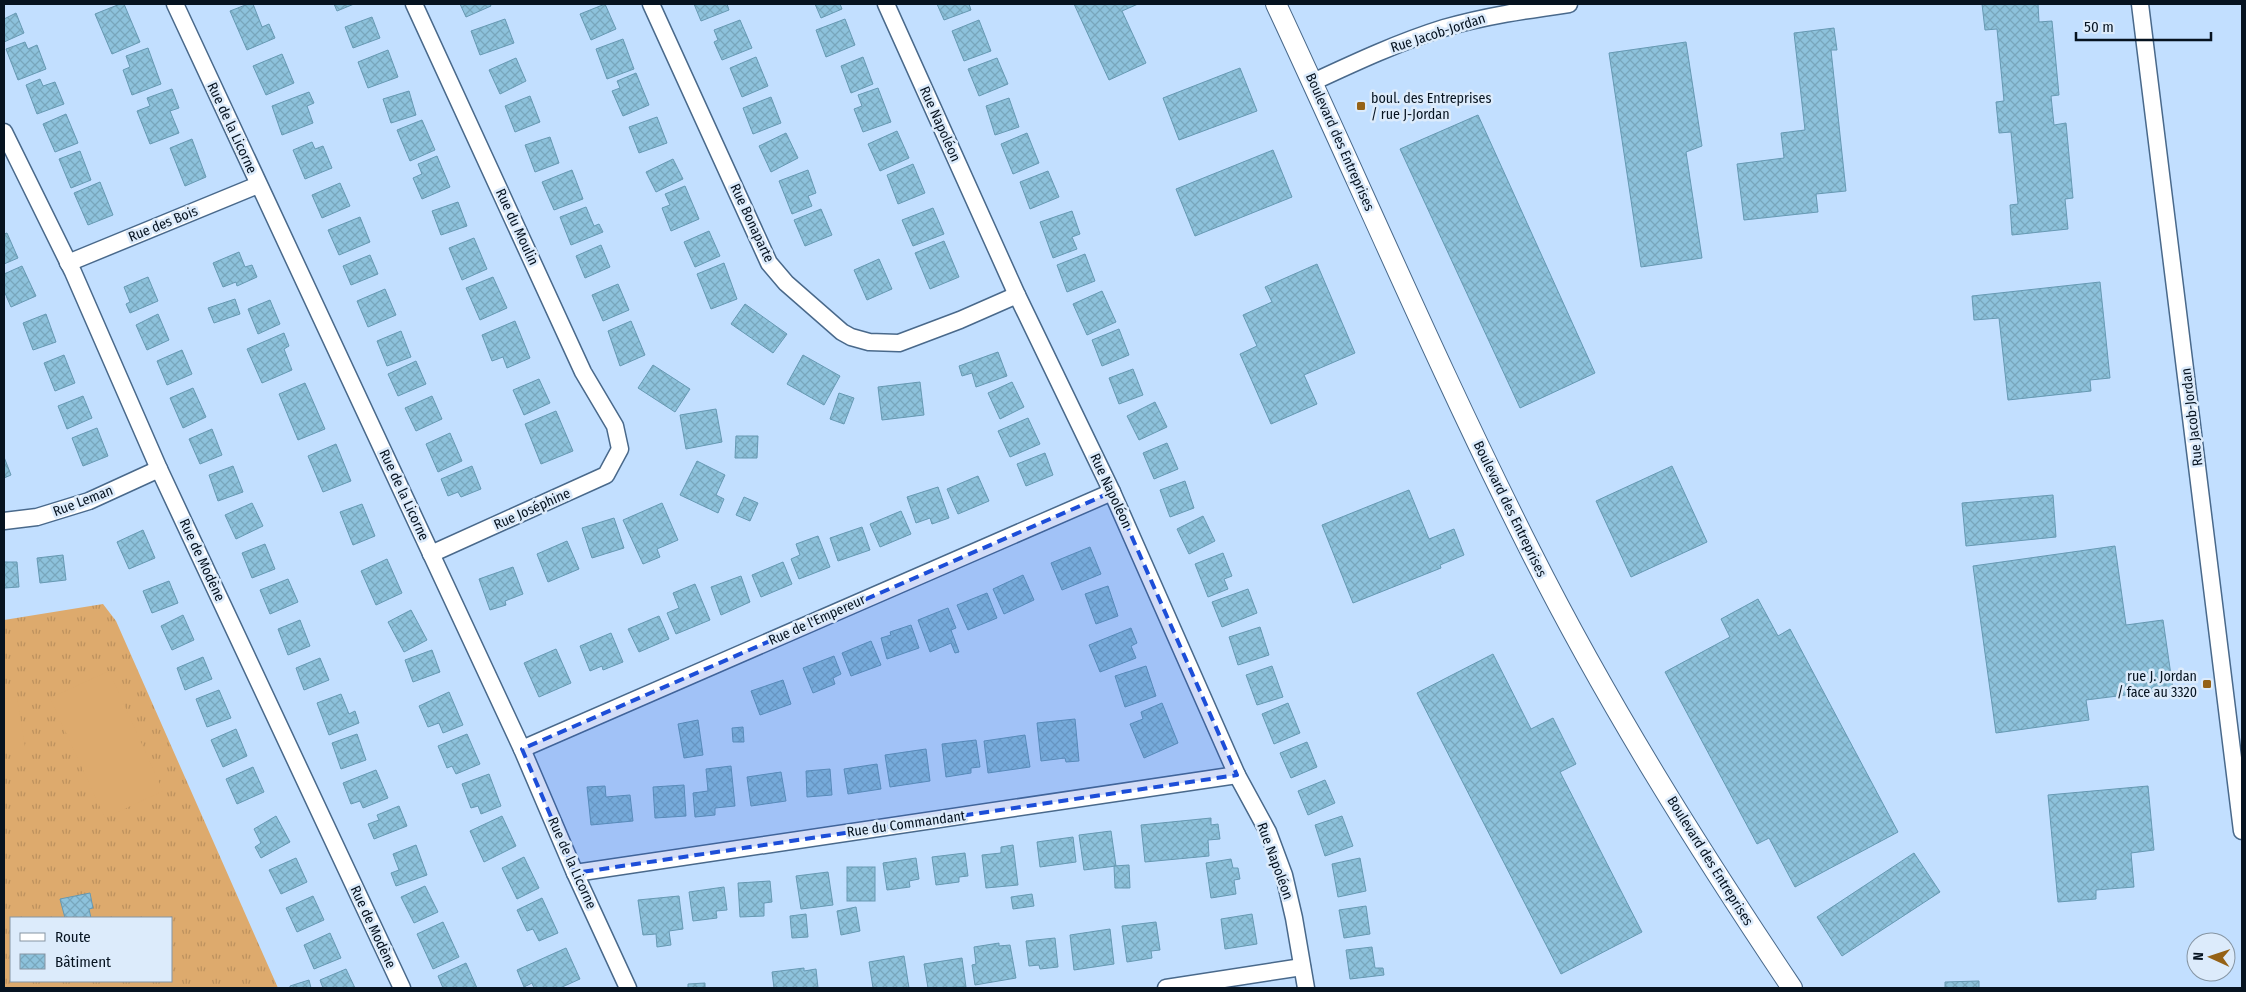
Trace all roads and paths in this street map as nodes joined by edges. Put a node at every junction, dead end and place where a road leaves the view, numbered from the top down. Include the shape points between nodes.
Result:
1 (175, 4) edge
2 (414, 4) edge
3 (651, 4) edge
4 (886, 4) edge
5 (1276, 4) edge
6 (1569, 4) edge
7 (2140, 4) edge
8 (1313, 82) junction
9 (4, 132) edge
10 (258, 185) junction
11 (68, 263) junction
12 (1017, 295) junction
13 (620, 449) joint
14 (160, 469) junction
15 (1112, 492) junction
16 (4, 521) edge
17 (431, 554) junction
18 (522, 749) junction
19 (1237, 775) junction
20 (2242, 831) edge
21 (575, 873) junction
22 (1302, 967) junction
23 (402, 988) edge
24 (628, 988) edge
25 (1166, 988) edge
26 (1306, 988) edge
27 (1792, 988) edge

1 - 10 street, Rue de la Licorne
2 - 13 street, Rue du Moulin via 584,372 615,426
3 - 12 street, Rue Bonaparte via 769,263 786,283 842,332 869,342 899,342
4 - 12 street, Rue Napoléon
5 - 8 street, Boulevard des Entreprises
6 - 8 street, Rue Jacob-Jordan via 1499,14 1444,28 1401,43
7 - 20 street, Rue Jacob-Jordan
8 - 27 street, Boulevard des Entreprises via 1438,359 1544,576 1666,793
9 - 11 street, Rue de Modène
10 - 11 street, Rue des Bois
10 - 17 street, Rue de la Licorne
11 - 14 street, Rue de Modène
12 - 15 street, Rue Napoléon
13 - 17 street, Rue Joséphine via 606,475
14 - 16 street, Rue Leman via 73,507 37,517
14 - 23 street, Rue de Modène
15 - 18 street, Rue de l'Empereur
15 - 19 street, Rue Napoléon
17 - 18 street, Rue de la Licorne
18 - 21 street, Rue de la Licorne
19 - 21 street, Rue du Commandant
19 - 22 street, Rue Napoléon via 1268,832 1284,875
21 - 24 street, Rue de la Licorne
22 - 25 street
22 - 26 street, Rue Napoléon

